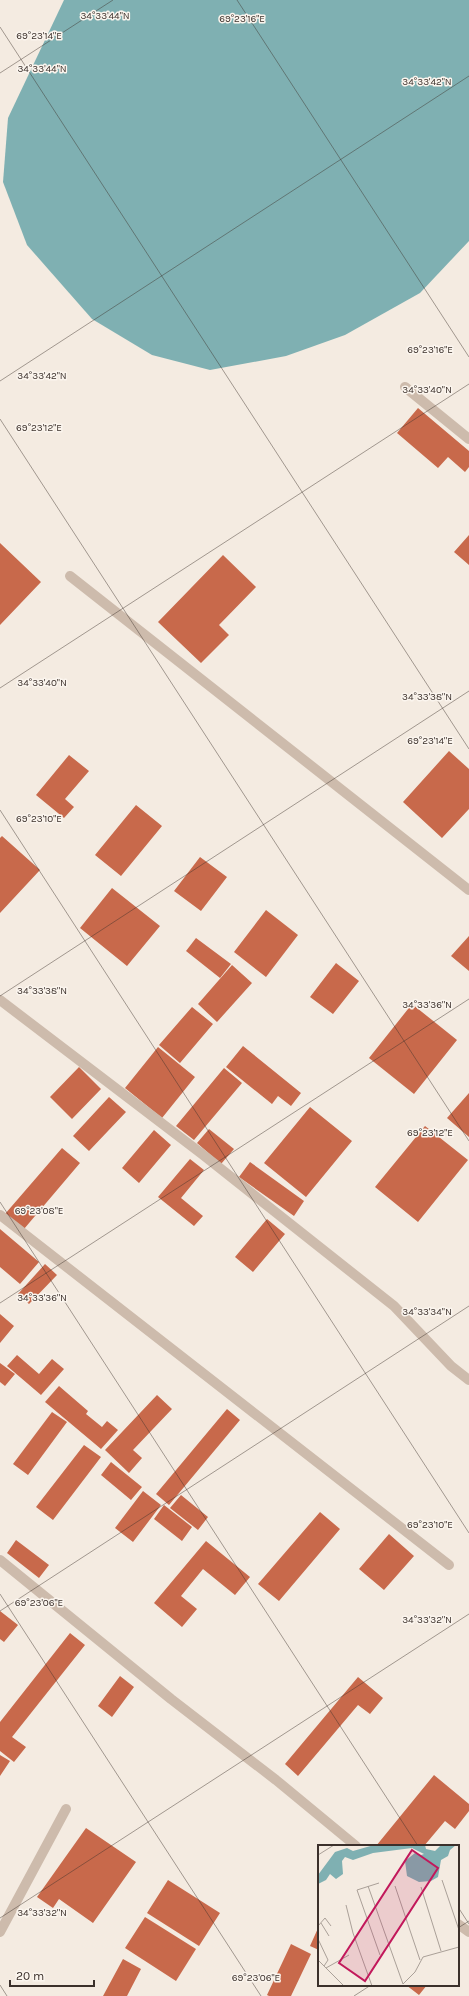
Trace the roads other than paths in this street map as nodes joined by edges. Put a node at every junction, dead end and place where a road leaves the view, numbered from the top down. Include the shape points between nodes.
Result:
1 (405, 387) dead end
2 (469, 439) edge
3 (70, 576) dead end
4 (469, 890) edge
5 (0, 1000) edge
6 (0, 1215) edge
7 (469, 1380) edge
8 (0, 1560) edge
9 (449, 1565) dead end
10 (66, 1809) dead end
11 (355, 1845) edge
12 (459, 1925) edge
13 (0, 1932) edge
14 (469, 1932) edge

1 - 2 street
3 - 4 street
5 - 7 street via 202,1154 394,1306 451,1366
6 - 9 street
8 - 11 street
10 - 13 street
12 - 14 street

